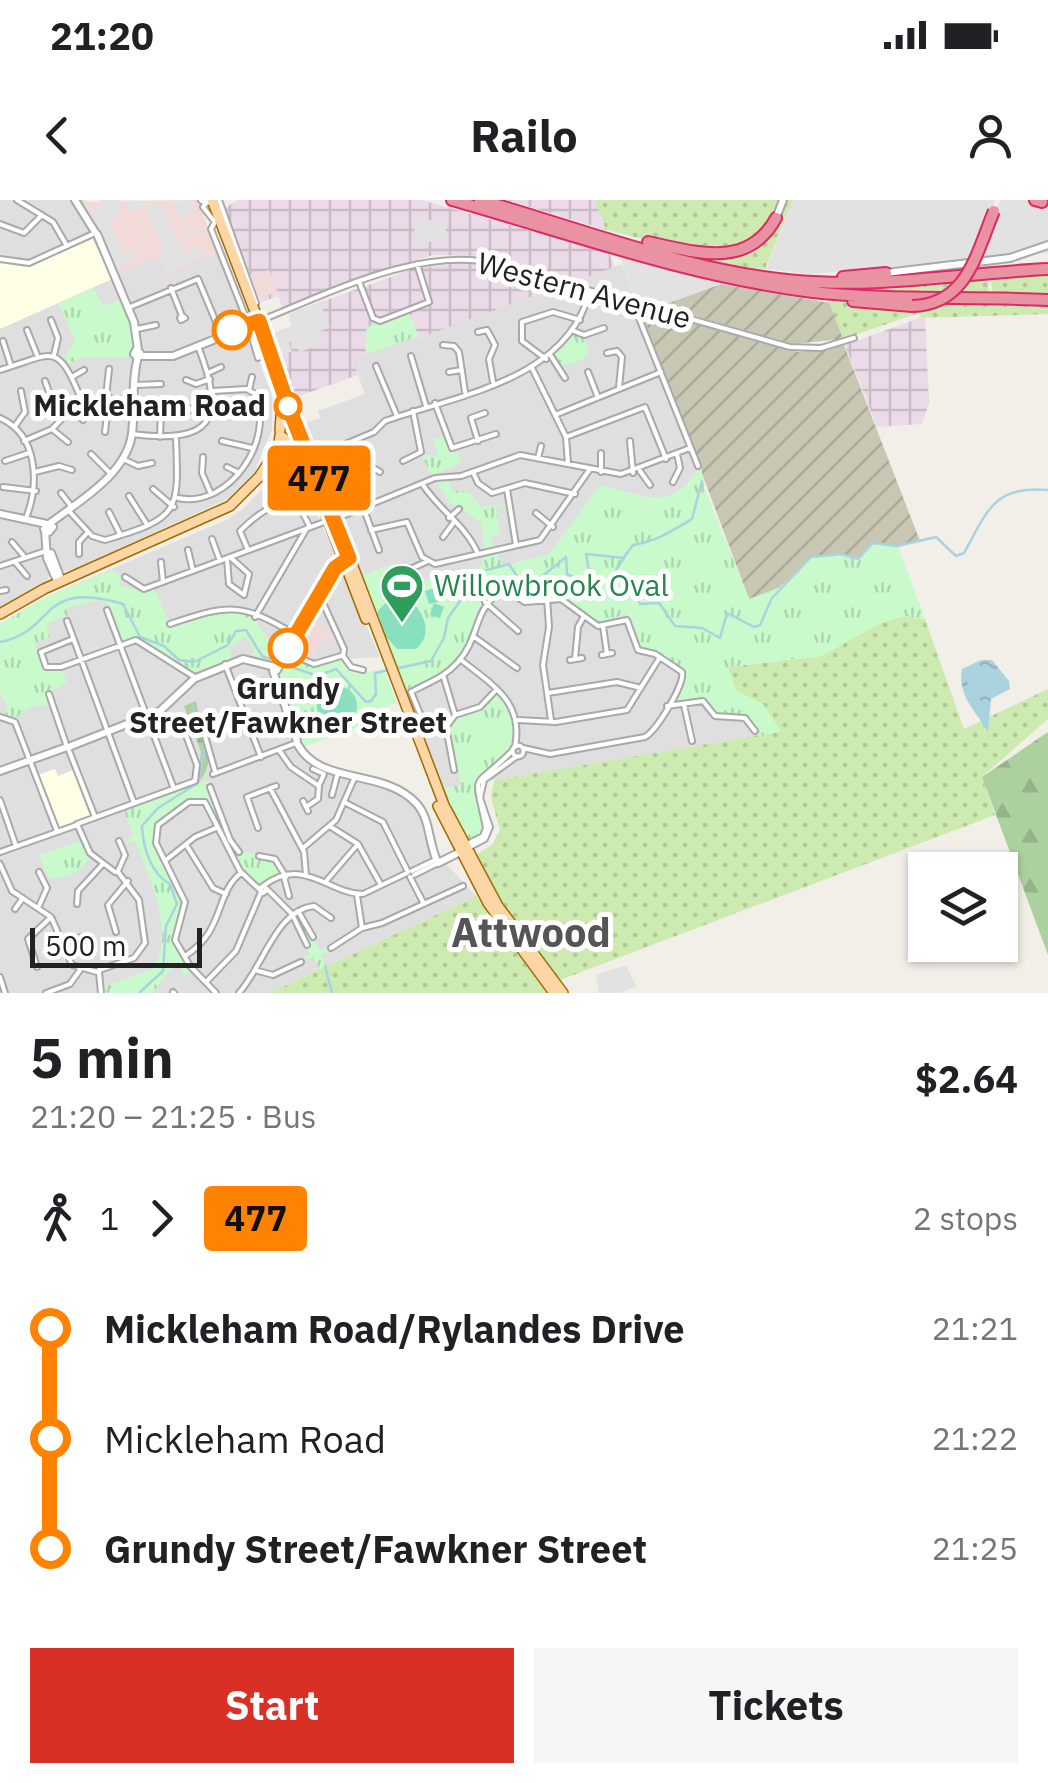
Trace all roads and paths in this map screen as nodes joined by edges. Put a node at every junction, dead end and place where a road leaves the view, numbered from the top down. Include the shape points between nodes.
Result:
1 (17, 200) edge
2 (209, 200) edge
3 (452, 200) edge
4 (480, 200) edge
5 (783, 200) edge
6 (77, 201) edge
7 (996, 206) edge
8 (42, 215) junction
9 (776, 218) joint
10 (220, 219) junction
11 (0, 224) edge
12 (593, 232) junction
13 (93, 234) junction
14 (1048, 245) edge
15 (67, 246) junction
16 (0, 258) edge
17 (416, 264) junction
18 (1048, 266) edge
19 (723, 268) junction
20 (886, 273) joint
21 (360, 284) junction
22 (171, 288) junction
23 (784, 288) junction
24 (590, 291) junction
25 (1048, 299) edge
26 (638, 304) junction
27 (129, 308) junction
28 (182, 316) dead end
29 (51, 320) dead end
30 (254, 320) junction
31 (580, 320) junction
32 (156, 325) dead end
33 (604, 328) dead end
34 (136, 329) junction
35 (27, 330) dead end
36 (574, 331) junction
37 (478, 332) dead end
38 (222, 336) junction
39 (854, 338) dead end
40 (3, 340) dead end
41 (197, 345) junction
42 (442, 345) dead end
43 (137, 353) junction
44 (607, 353) dead end
45 (54, 354) junction
46 (37, 355) junction
47 (410, 356) dead end
48 (548, 357) junction
49 (258, 358) dead end
50 (11, 366) junction
51 (376, 366) dead end
52 (221, 367) dead end
53 (532, 368) junction
54 (109, 369) dead end
55 (0, 370) edge
56 (84, 370) dead end
57 (462, 370) junction
58 (449, 372) dead end
59 (588, 372) dead end
60 (661, 372) junction
61 (209, 376) junction
62 (72, 377) junction
63 (252, 377) dead end
64 (565, 378) dead end
65 (186, 380) dead end
66 (45, 381) dead end
67 (493, 382) junction
68 (135, 384) junction
69 (161, 384) dead end
70 (620, 387) junction
71 (248, 390) junction
72 (21, 391) dead end
73 (214, 391) junction
74 (464, 392) junction
75 (597, 395) junction
76 (108, 397) junction
77 (81, 399) junction
78 (134, 399) junction
79 (288, 400) junction
80 (435, 403) junction
81 (186, 406) dead end
82 (426, 406) junction
83 (71, 407) junction
84 (161, 410) dead end
85 (413, 411) junction
86 (65, 412) junction
87 (485, 413) dead end
88 (260, 414) junction
89 (555, 414) junction
90 (236, 416) dead end
91 (397, 416) junction
92 (0, 418) edge
93 (205, 419) junction
94 (83, 420) dead end
95 (15, 426) junction
96 (52, 428) junction
97 (298, 429) junction
98 (105, 432) dead end
99 (280, 433) junction
100 (132, 434) junction
101 (496, 434) dead end
102 (160, 437) junction
103 (566, 437) junction
104 (176, 439) junction
105 (24, 440) junction
106 (630, 440) dead end
107 (222, 441) dead end
108 (478, 441) junction
109 (68, 442) dead end
110 (293, 444) junction
111 (541, 446) dead end
112 (252, 448) junction
113 (690, 448) junction
114 (602, 452) dead end
115 (28, 453) junction
116 (91, 454) dead end
117 (677, 454) junction
118 (203, 457) dead end
119 (314, 457) junction
120 (538, 458) junction
121 (123, 459) junction
122 (666, 459) junction
123 (5, 461) dead end
124 (403, 461) dead end
125 (152, 463) dead end
126 (568, 464) junction
127 (698, 466) dead end
128 (226, 467) dead end
129 (265, 468) junction
130 (72, 470) dead end
131 (590, 470) junction
132 (640, 470) junction
133 (35, 472) junction
134 (351, 472) junction
135 (380, 472) dead end
136 (473, 472) junction
137 (601, 472) junction
138 (240, 473) junction
139 (633, 473) junction
140 (112, 474) junction
141 (288, 478) dead end
142 (324, 480) junction
143 (672, 482) dead end
144 (356, 484) dead end
145 (422, 484) junction
146 (650, 485) dead end
147 (3, 486) dead end
148 (507, 488) junction
149 (153, 489) dead end
150 (36, 491) junction
151 (61, 493) dead end
152 (212, 494) junction
153 (575, 494) junction
154 (129, 496) dead end
155 (178, 498) junction
156 (283, 504) junction
157 (174, 507) junction
158 (70, 508) junction
159 (362, 508) junction
160 (458, 509) dead end
161 (109, 512) dead end
162 (536, 512) dead end
163 (0, 514) edge
164 (27, 519) junction
165 (451, 520) junction
166 (333, 522) junction
167 (146, 523) junction
168 (46, 527) junction
169 (553, 527) junction
170 (306, 530) junction
171 (371, 530) junction
172 (88, 532) junction
173 (120, 534) junction
174 (443, 536) dead end
175 (212, 539) dead end
176 (12, 542) dead end
177 (516, 546) junction
178 (48, 550) junction
179 (188, 550) dead end
180 (248, 550) junction
181 (379, 550) dead end
182 (79, 554) dead end
183 (478, 554) junction
184 (24, 555) junction
185 (229, 558) junction
186 (342, 559) junction
187 (220, 561) junction
188 (15, 562) junction
189 (160, 562) dead end
190 (426, 562) junction
191 (0, 566) edge
192 (408, 570) dead end
193 (192, 571) junction
194 (27, 576) dead end
195 (126, 577) dead end
196 (358, 579) junction
197 (60, 582) junction
198 (163, 582) junction
199 (319, 594) junction
200 (244, 595) junction
201 (360, 596) junction
202 (546, 598) junction
203 (485, 602) junction
204 (107, 610) dead end
205 (250, 612) junction
206 (0, 614) edge
207 (256, 615) junction
208 (584, 616) junction
209 (67, 621) dead end
210 (170, 624) dead end
211 (603, 626) junction
212 (518, 631) dead end
213 (296, 635) junction
214 (474, 636) junction
215 (376, 638) junction
216 (74, 640) junction
217 (120, 644) junction
218 (608, 654) dead end
219 (343, 656) junction
220 (660, 657) junction
221 (81, 659) junction
222 (460, 659) junction
223 (576, 659) dead end
224 (226, 664) junction
225 (276, 666) junction
226 (517, 668) dead end
227 (362, 670) dead end
228 (193, 677) junction
229 (391, 677) junction
230 (444, 678) junction
231 (641, 688) junction
232 (496, 689) junction
233 (49, 694) dead end
234 (547, 694) junction
235 (402, 698) junction
236 (667, 706) junction
237 (684, 706) junction
238 (455, 715) junction
239 (146, 716) junction
240 (0, 717) edge
241 (200, 719) dead end
242 (518, 720) junction
243 (551, 720) junction
244 (424, 723) dead end
245 (446, 727) junction
246 (184, 730) dead end
247 (108, 731) junction
248 (426, 731) junction
249 (755, 731) dead end
250 (418, 740) junction
251 (692, 741) dead end
252 (298, 743) junction
253 (68, 745) junction
254 (518, 750) junction
255 (281, 751) junction
256 (261, 757) junction
257 (29, 760) junction
258 (313, 769) dead end
259 (454, 770) dead end
260 (0, 771) edge
261 (355, 774) junction
262 (337, 776) dead end
263 (320, 784) junction
264 (334, 785) junction
265 (174, 788) junction
266 (210, 788) dead end
267 (332, 795) dead end
268 (0, 800) edge
269 (134, 803) junction
270 (346, 804) junction
271 (306, 806) dead end
272 (220, 816) junction
273 (95, 817) junction
274 (213, 819) junction
275 (78, 825) junction
276 (331, 827) junction
277 (216, 828) junction
278 (258, 828) dead end
279 (56, 829) junction
280 (119, 841) dead end
281 (358, 844) junction
282 (16, 846) junction
283 (186, 846) junction
284 (303, 848) junction
285 (459, 848) junction
286 (0, 852) edge
287 (239, 852) dead end
288 (259, 856) dead end
289 (165, 861) junction
290 (437, 861) junction
291 (0, 864) edge
292 (102, 864) junction
293 (117, 871) junction
294 (40, 872) dead end
295 (241, 873) junction
296 (306, 874) junction
297 (410, 874) junction
298 (285, 877) junction
299 (327, 880) junction
300 (128, 881) junction
301 (463, 886) dead end
302 (382, 888) junction
303 (263, 890) junction
304 (226, 894) junction
305 (358, 894) junction
306 (290, 896) dead end
307 (23, 898) junction
308 (78, 904) dead end
309 (424, 904) junction
310 (41, 907) junction
311 (15, 909) dead end
312 (294, 913) junction
313 (332, 918) dead end
314 (50, 920) junction
315 (362, 928) junction
316 (116, 932) dead end
317 (313, 936) dead end
318 (89, 941) dead end
319 (62, 944) junction
320 (307, 945) dead end
321 (331, 948) dead end
322 (184, 956) junction
323 (300, 962) dead end
324 (37, 967) dead end
325 (80, 970) junction
326 (258, 971) junction
327 (99, 972) junction
328 (0, 977) edge
329 (206, 982) junction
330 (5, 993) edge
331 (46, 993) edge
332 (100, 993) edge
333 (216, 993) edge
334 (239, 993) edge
335 (554, 993) edge
336 (563, 993) edge

1 - 8 street
2 - 10 main road
3 - 23 highway
4 - 12 highway
5 - 9 street
6 - 13 street
7 - 23 highway, bridge via 958,290 936,304 832,299
8 - 11 street via 24,234
8 - 15 street
9 - 12 highway via 760,240 728,254
10 - 30 main road
10 - 30 main road via 229,265
12 - 19 highway
13 - 15 street
13 - 27 street
14 - 20 street via 1018,256
15 - 16 street via 24,264
17 - 21 street, Western Avenue
17 - 21 street via 429,302 380,321
17 - 24 street, Western Avenue via 475,259
18 - 19 highway via 838,284
19 - 20 highway via 810,278
21 - 30 street, Western Avenue
22 - 27 street
22 - 28 street
22 - 38 street via 200,280
23 - 25 highway
24 - 26 street, Western Avenue
24 - 31 street
26 - 39 street, Western Avenue via 790,347 820,348
26 - 60 street
27 - 34 street
29 - 45 street via 58,338
30 - 38 street
30 - 49 street
30 - 79 main road via 274,352
30 - 99 main road via 280,390
31 - 36 street
31 - 48 street via 553,312 522,322 522,341
32 - 34 street
33 - 36 street
34 - 43 street
35 - 46 street
36 - 48 street
37 - 67 street via 487,330 495,345 489,359
38 - 41 street
40 - 50 street
41 - 43 street via 163,355
41 - 61 street
42 - 57 street via 458,348
43 - 68 street
44 - 70 street via 622,356
45 - 46 street
45 - 62 street
46 - 50 street
47 - 82 street
48 - 53 street
48 - 64 street
50 - 55 street
51 - 91 street
52 - 61 street
53 - 67 street
53 - 89 street
54 - 76 street
56 - 62 street
57 - 58 street
57 - 74 street
59 - 75 street
60 - 70 street
60 - 113 street
61 - 65 street via 196,384
61 - 73 street
62 - 77 street
63 - 71 street
66 - 86 street
67 - 74 street
68 - 69 street
68 - 78 street
70 - 75 street
71 - 73 street
71 - 88 street
72 - 95 street via 24,412
73 - 93 street
74 - 80 street
75 - 89 street
76 - 77 street
76 - 78 street
76 - 98 street
77 - 83 street
78 - 100 street
79 - 97 main road
79 - 119 street
80 - 82 street
80 - 108 street via 452,448
81 - 93 street
82 - 85 street
83 - 86 street
83 - 94 street
84 - 102 street
85 - 91 street
85 - 124 street via 421,452
86 - 96 street
87 - 108 street via 471,418
88 - 90 street
88 - 112 street
89 - 103 street
91 - 119 street
92 - 95 street
93 - 104 street via 195,432
95 - 105 street
96 - 105 street
96 - 109 street
97 - 99 main road via 287,424
97 - 110 main road
97 - 119 main road
99 - 110 main road
99 - 129 main road
100 - 102 street
100 - 121 street
101 - 108 street
102 - 104 street
103 - 122 street via 645,407
103 - 126 street
104 - 155 street
105 - 115 street
106 - 139 street
107 - 112 street
110 - 129 main road
110 - 166 main road via 303,451
111 - 120 street
112 - 138 street
113 - 117 street
113 - 127 street
114 - 137 street
115 - 123 street
115 - 133 street
116 - 140 street
117 - 122 street
117 - 143 street via 680,468
118 - 152 street
119 - 142 street
119 - 166 main road
120 - 126 street
120 - 136 street via 517,456
121 - 125 street
121 - 140 street
122 - 132 street
126 - 131 street
128 - 138 street
129 - 197 main road via 218,512
130 - 133 street
131 - 137 street
131 - 153 street
132 - 139 street
132 - 146 street
133 - 150 street
134 - 135 street via 373,466
134 - 142 street
134 - 144 street
136 - 145 street
136 - 148 street via 488,492
137 - 139 street
138 - 152 street
140 - 158 street
141 - 156 street via 280,488
142 - 166 street
145 - 159 street
145 - 165 street
147 - 150 street
148 - 153 street via 525,484
148 - 177 street
149 - 157 street
150 - 164 street
151 - 158 street
152 - 155 street via 196,501
153 - 169 street
154 - 167 street
155 - 157 street
156 - 170 street via 298,504
156 - 180 street via 256,515 240,532
157 - 167 street
158 - 168 street
158 - 172 street
159 - 166 street
159 - 171 street
160 - 165 street
161 - 173 street
162 - 169 street
163 - 164 street
164 - 168 street
165 - 174 street
165 - 183 street via 468,532
166 - 170 street
166 - 186 main road
166 - 196 street via 344,532
167 - 173 street
168 - 178 street
169 - 177 street via 540,540
170 - 180 street
170 - 207 street
171 - 181 street
171 - 190 street via 407,522
172 - 173 street via 105,540
172 - 182 street
175 - 187 street
176 - 184 street
177 - 183 street
178 - 184 street
178 - 197 street
179 - 193 street
180 - 185 street
183 - 190 street
184 - 188 street
185 - 187 street
185 - 200 street via 228,584
185 - 200 street via 249,574
186 - 196 main road
186 - 199 street
186 - 201 main road
187 - 193 street
188 - 191 street
188 - 194 street
189 - 198 street
190 - 192 street
193 - 198 street
195 - 198 street via 142,589
196 - 201 main road
197 - 206 main road
199 - 213 street
199 - 219 street
200 - 205 street
201 - 215 main road
201 - 215 main road
202 - 203 street via 525,602 504,589
202 - 208 street via 561,599
202 - 234 street
203 - 212 street
203 - 214 street
204 - 217 street
205 - 207 street
205 - 210 street via 212,608
207 - 213 street
208 - 211 street
208 - 223 street
209 - 216 street
211 - 218 street
211 - 220 street via 627,620 638,650
213 - 225 street
214 - 222 street
214 - 226 street
215 - 229 main road
216 - 221 street
216 - 221 street via 40,655 46,667
217 - 221 street
217 - 228 street via 140,640
217 - 239 street
219 - 225 street
219 - 227 street
220 - 231 street
220 - 236 street via 684,678
221 - 247 street
222 - 230 street
222 - 232 street
224 - 225 street via 246,659
224 - 228 street
224 - 256 street
225 - 252 street
228 - 239 street via 168,706
229 - 235 main road
229 - 285 main road
230 - 238 street
230 - 244 street via 412,692
231 - 234 street via 617,682
231 - 243 street via 623,711
232 - 238 street via 480,707
232 - 242 street
233 - 253 street
234 - 243 street
235 - 248 street via 416,728
235 - 250 main road
236 - 237 street
236 - 254 street via 645,737 550,754
237 - 249 street via 703,701 715,716 745,718
237 - 251 street
238 - 245 street
239 - 247 street
239 - 265 street
240 - 257 street via 13,719
241 - 256 street via 215,774
242 - 243 street
242 - 254 street
245 - 248 street
245 - 259 street
246 - 265 street via 197,765 195,780
247 - 253 street
247 - 269 street
248 - 250 street
250 - 285 main road
252 - 255 street
252 - 261 street via 314,765
253 - 257 street
253 - 273 street
254 - 285 street via 484,780 480,798 488,834
255 - 256 street
255 - 263 street via 292,768
257 - 260 street
257 - 279 street
258 - 263 street via 324,774
261 - 270 street
261 - 290 street via 390,784 415,802
262 - 264 street
263 - 264 street
263 - 271 street via 318,800
264 - 267 street
265 - 269 street
266 - 272 street
268 - 282 street
269 - 273 street
270 - 276 street
270 - 297 street via 383,822
272 - 274 street
272 - 287 street
273 - 275 street
274 - 277 street
274 - 289 street via 207,804 195,800 163,820 155,837
275 - 279 street
275 - 292 street
276 - 281 street
276 - 284 street
277 - 283 street
277 - 295 street
278 - 284 street via 246,797 273,787
279 - 282 street
280 - 293 street via 125,852
281 - 299 street
281 - 302 street
282 - 286 street
283 - 289 street
283 - 304 street via 212,886
284 - 296 street
285 - 290 street
285 - 335 main road via 494,913
285 - 336 main road
288 - 298 street via 275,859
289 - 322 street via 184,898 174,934
290 - 297 street
291 - 307 street
292 - 293 street
292 - 308 street via 78,891
293 - 300 street
294 - 310 street via 47,888
295 - 303 street
295 - 304 street
296 - 298 street
296 - 299 street
297 - 302 street
297 - 309 street
298 - 303 street
298 - 306 street
299 - 305 street
300 - 316 street via 108,905
300 - 327 street via 145,918 145,943 134,958
301 - 309 street
302 - 305 street
303 - 312 street
303 - 329 street via 236,951
304 - 322 street via 213,929
305 - 315 street
307 - 310 street
307 - 311 street
309 - 315 street
310 - 314 street
312 - 313 street via 317,906
312 - 317 street
312 - 320 street
312 - 326 street via 278,928
314 - 319 street
314 - 324 street via 28,938
315 - 321 street
318 - 319 street
319 - 325 street
322 - 329 street
323 - 326 street via 272,975
325 - 327 street
325 - 331 street via 70,984
326 - 334 street
327 - 332 street
328 - 330 street
329 - 333 street

